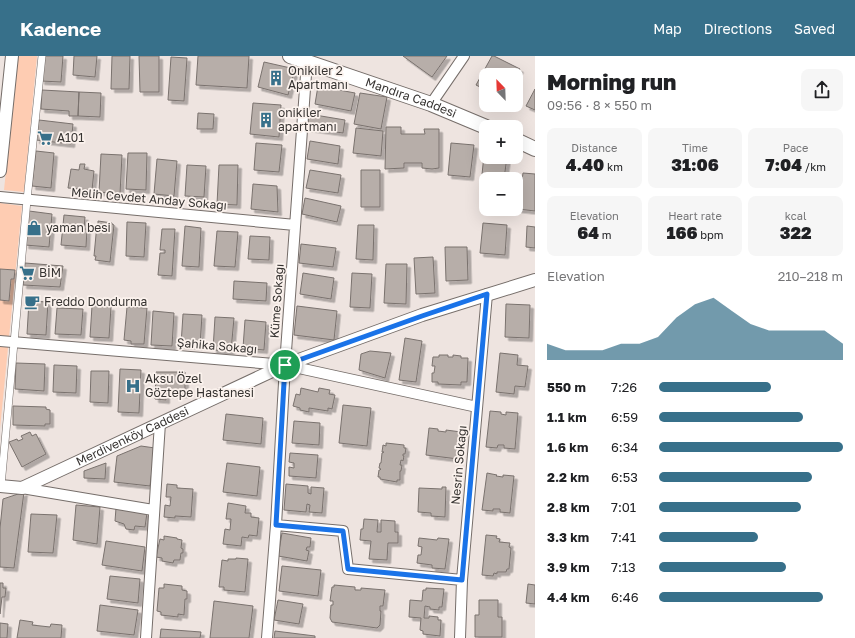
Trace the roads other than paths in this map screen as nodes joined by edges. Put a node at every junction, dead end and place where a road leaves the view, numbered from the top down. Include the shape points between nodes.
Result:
1 (12, 56) edge
2 (42, 56) edge
3 (290, 56) edge
4 (464, 56) edge
5 (307, 61) junction
6 (432, 104) junction
7 (479, 124) edge
8 (523, 143) edge
9 (535, 149) edge
10 (0, 172) edge
11 (0, 197) edge
12 (27, 200) junction
13 (295, 225) junction
14 (535, 280) edge
15 (487, 294) junction
16 (0, 341) edge
17 (14, 343) junction
18 (285, 365) junction
19 (477, 407) junction
20 (160, 423) junction
21 (1, 486) edge
22 (22, 488) junction
23 (153, 510) junction
24 (276, 525) junction
25 (462, 580) junction
26 (146, 638) edge
27 (267, 638) edge
28 (460, 638) edge

1 - 10 street
2 - 12 street
3 - 5 main road, Mandıra Caddesi
4 - 6 street
5 - 6 main road, Mandıra Caddesi
5 - 13 street, Küme Sokağı
6 - 7 main road, Mandıra Caddesi
8 - 9 main road
11 - 12 street, Melih Cevdet Anday Sokağı
12 - 13 street, Melih Cevdet Anday Sokağı
12 - 17 street
13 - 18 street, Küme Sokağı
14 - 15 street, Merdivenköy Caddesi
15 - 18 street, Merdivenköy Caddesi
15 - 19 street, Nesrin Sokağı
16 - 17 street, Şahika Sokağı
17 - 18 street, Şahika Sokağı
17 - 21 street
18 - 19 street, Şahika Sokağı
18 - 20 street, Merdivenköy Caddesi
18 - 24 street, Küme Sokağı
19 - 25 street, Nesrin Sokağı
20 - 22 street, Merdivenköy Caddesi
20 - 23 street
21 - 22 street
22 - 23 street
23 - 26 street
24 - 25 street via 343,531 348,569
24 - 27 street, Küme Sokağı
25 - 28 street, Nesrin Sokağı

